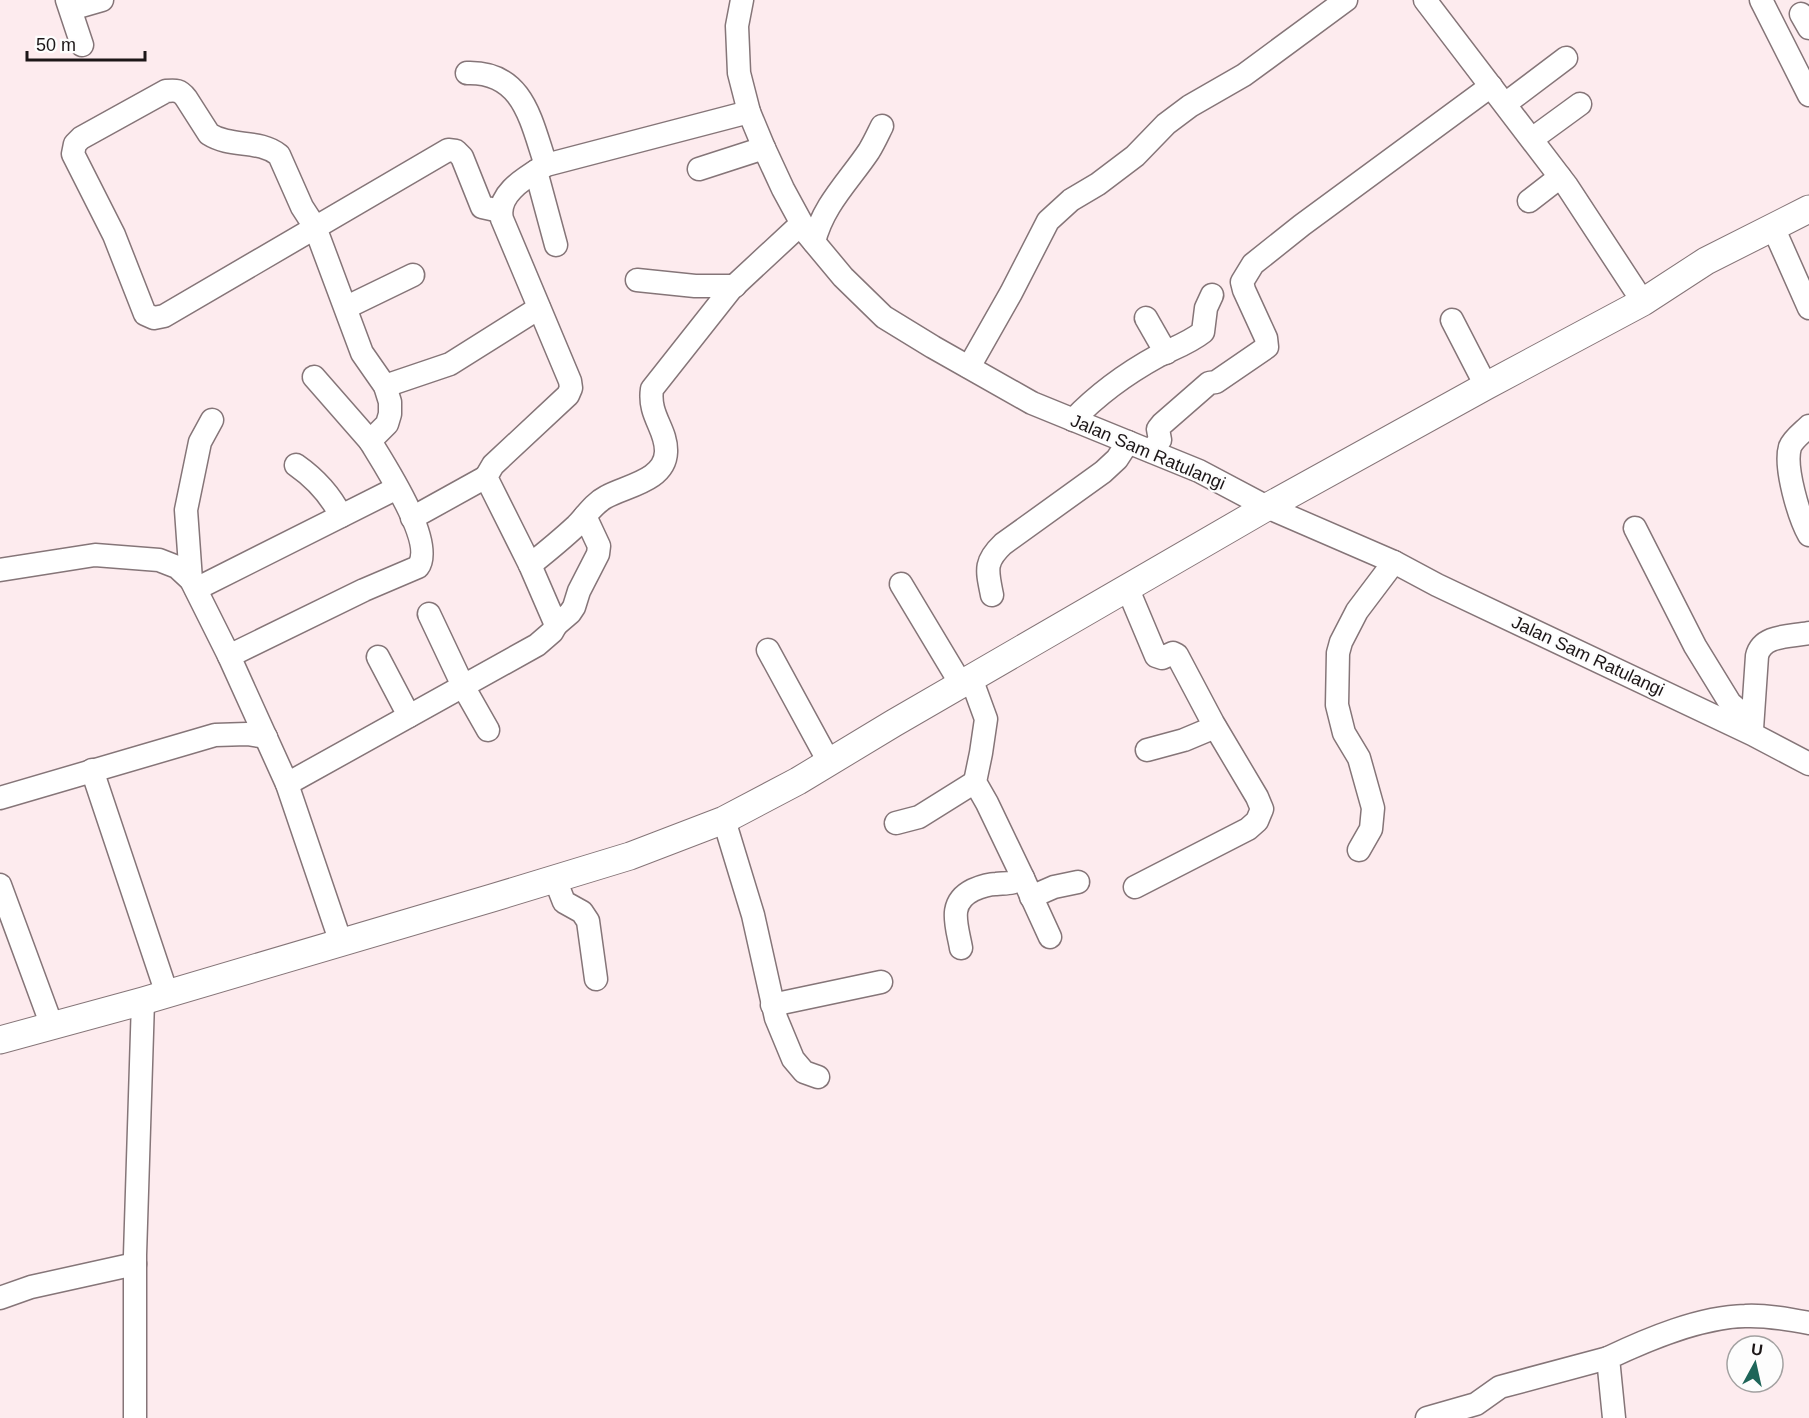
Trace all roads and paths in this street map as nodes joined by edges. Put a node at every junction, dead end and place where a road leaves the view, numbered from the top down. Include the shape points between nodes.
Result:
1 (102, 0) edge
2 (742, 0) edge
3 (1346, 0) edge
4 (1425, 0) edge
5 (1761, 0) edge
6 (69, 4) edge
7 (82, 45) dead end
8 (1566, 58) dead end
9 (467, 74) dead end
10 (1806, 82) edge
11 (1491, 86) junction
12 (1505, 104) junction
13 (1580, 104) dead end
14 (749, 112) junction
15 (882, 126) dead end
16 (1532, 139) junction
17 (764, 148) junction
18 (541, 168) junction
19 (699, 170) dead end
20 (1560, 177) junction
21 (1529, 201) dead end
22 (1809, 209) edge
23 (500, 211) junction
24 (315, 227) junction
25 (1773, 227) junction
26 (807, 233) junction
27 (556, 245) dead end
28 (413, 275) dead end
29 (637, 280) dead end
30 (735, 286) junction
31 (1212, 295) dead end
32 (1643, 302) junction
33 (347, 307) junction
34 (539, 308) junction
35 (1809, 308) edge
36 (1146, 318) dead end
37 (1452, 320) dead end
38 (1166, 353) junction
39 (969, 367) junction
40 (314, 377) dead end
41 (385, 386) junction
42 (1486, 386) junction
43 (212, 420) dead end
44 (1073, 420) junction
45 (1809, 426) edge
46 (370, 441) junction
47 (1128, 442) junction
48 (1151, 451) junction
49 (296, 465) dead end
50 (486, 477) junction
51 (397, 488) junction
52 (1268, 507) junction
53 (341, 516) junction
54 (585, 516) junction
55 (412, 518) junction
56 (1635, 528) dead end
57 (1809, 535) edge
58 (1394, 562) junction
59 (530, 565) junction
60 (0, 570) edge
61 (193, 584) junction
62 (901, 584) dead end
63 (1127, 588) junction
64 (992, 595) dead end
65 (429, 615) dead end
66 (556, 625) junction
67 (1809, 633) edge
68 (768, 650) dead end
69 (229, 656) junction
70 (378, 657) dead end
71 (966, 681) junction
72 (463, 686) junction
73 (410, 716) junction
74 (1752, 725) junction
75 (1215, 727) junction
76 (488, 730) dead end
77 (266, 737) junction
78 (1147, 750) dead end
79 (829, 762) junction
80 (1809, 764) edge
81 (92, 771) junction
82 (975, 782) junction
83 (287, 784) junction
84 (0, 798) edge
85 (724, 820) junction
86 (896, 823) dead end
87 (1359, 850) dead end
88 (555, 879) junction
89 (1078, 882) dead end
90 (0, 885) edge
91 (1027, 887) junction
92 (1135, 887) dead end
93 (1050, 937) dead end
94 (341, 943) junction
95 (961, 948) dead end
96 (596, 979) dead end
97 (881, 982) dead end
98 (155, 998) junction
99 (772, 1005) junction
100 (52, 1026) junction
101 (0, 1040) edge
102 (818, 1077) dead end
103 (135, 1264) junction
104 (0, 1298) edge
105 (1809, 1323) edge
106 (1608, 1358) junction
107 (135, 1418) edge
108 (1427, 1418) edge
109 (1614, 1418) edge

1 - 6 street
2 - 14 street, Jalan Sam Ratulangi via 737,26 739,73
3 - 39 street via 1244,75 1190,106 1135,156 1071,200 1048,221
4 - 11 street
5 - 10 street
6 - 7 street
8 - 12 street
9 - 18 street via 494,76 523,101
11 - 12 street
11 - 48 street via 1253,264 1242,282 1267,346 1209,383 1162,424 1158,429 1160,440
12 - 16 street
13 - 16 street
14 - 17 street, Jalan Sam Ratulangi
14 - 18 street
15 - 26 street via 870,151 818,225
16 - 20 street
17 - 19 street
17 - 26 street, Jalan Sam Ratulangi
18 - 23 street via 509,194
18 - 27 street
20 - 21 street
20 - 32 street
22 - 25 main road
23 - 24 street via 482,207 462,157 452,149
23 - 34 street
24 - 24 street via 175,310 154,318 145,314 114,235 73,149 81,138 166,91 176,90 186,98 210,134 236,143 259,145 279,155
24 - 33 street
25 - 32 main road via 1706,261
25 - 35 street
26 - 30 street
26 - 39 street, Jalan Sam Ratulangi via 843,277 884,317
28 - 33 street
29 - 30 street
30 - 54 street via 652,389 650,402 666,453 656,472 605,497
31 - 38 street via 1203,332
32 - 42 main road
33 - 41 street via 362,354
34 - 41 street via 450,364
34 - 50 street via 571,388
36 - 38 street
37 - 42 street
38 - 44 street via 1105,390
39 - 44 street, Jalan Sam Ratulangi via 1032,403
40 - 46 street
41 - 46 street via 390,414 387,424
42 - 52 main road
43 - 61 street via 200,442 186,510
44 - 47 street, Jalan Sam Ratulangi
45 - 57 street via 1791,444 1789,462 1797,503
46 - 51 street
47 - 48 street, Jalan Sam Ratulangi
47 - 64 street via 1102,472 992,554 988,573
48 - 52 street, Jalan Sam Ratulangi
49 - 53 street via 315,478
50 - 55 street
50 - 59 street
51 - 53 street
51 - 55 street
52 - 58 street, Jalan Sam Ratulangi
52 - 63 main road
53 - 61 street
54 - 59 street
54 - 66 street via 599,546 598,554 574,607
55 - 69 street via 422,555 418,567
56 - 74 street via 1695,646 1730,703
58 - 74 street, Jalan Sam Ratulangi via 1447,590
58 - 87 street via 1357,611 1338,653 1337,705 1344,733 1359,758 1373,808 1371,829
59 - 66 street
60 - 61 street via 95,555 159,560 177,567
61 - 69 street
62 - 71 street
63 - 71 main road
63 - 75 street via 1156,656 1176,654
65 - 72 street
66 - 72 street via 537,645
67 - 74 street via 1767,641 1760,647
68 - 79 street
69 - 77 street
70 - 73 street
71 - 79 main road
71 - 82 street via 986,719
72 - 73 street
72 - 76 street
73 - 83 street
74 - 80 street, Jalan Sam Ratulangi
75 - 78 street
75 - 92 street via 1262,805 1261,814 1248,829
77 - 81 street via 215,735
77 - 83 street
79 - 85 main road
81 - 84 street
81 - 98 street
82 - 86 street via 919,817
82 - 91 street
83 - 94 street
85 - 88 main road via 630,856
85 - 99 street via 753,915
88 - 94 main road
88 - 96 street via 564,902 586,916
89 - 91 street
90 - 100 street
91 - 93 street
91 - 95 street via 994,884 961,897 955,915
94 - 98 main road
97 - 99 street
98 - 100 main road
98 - 103 street
99 - 102 street via 793,1059 804,1072
100 - 101 main road
103 - 104 street via 31,1287
103 - 107 street
105 - 106 street via 1761,1316 1721,1319 1663,1335
106 - 108 street via 1500,1387 1476,1404
106 - 109 street

